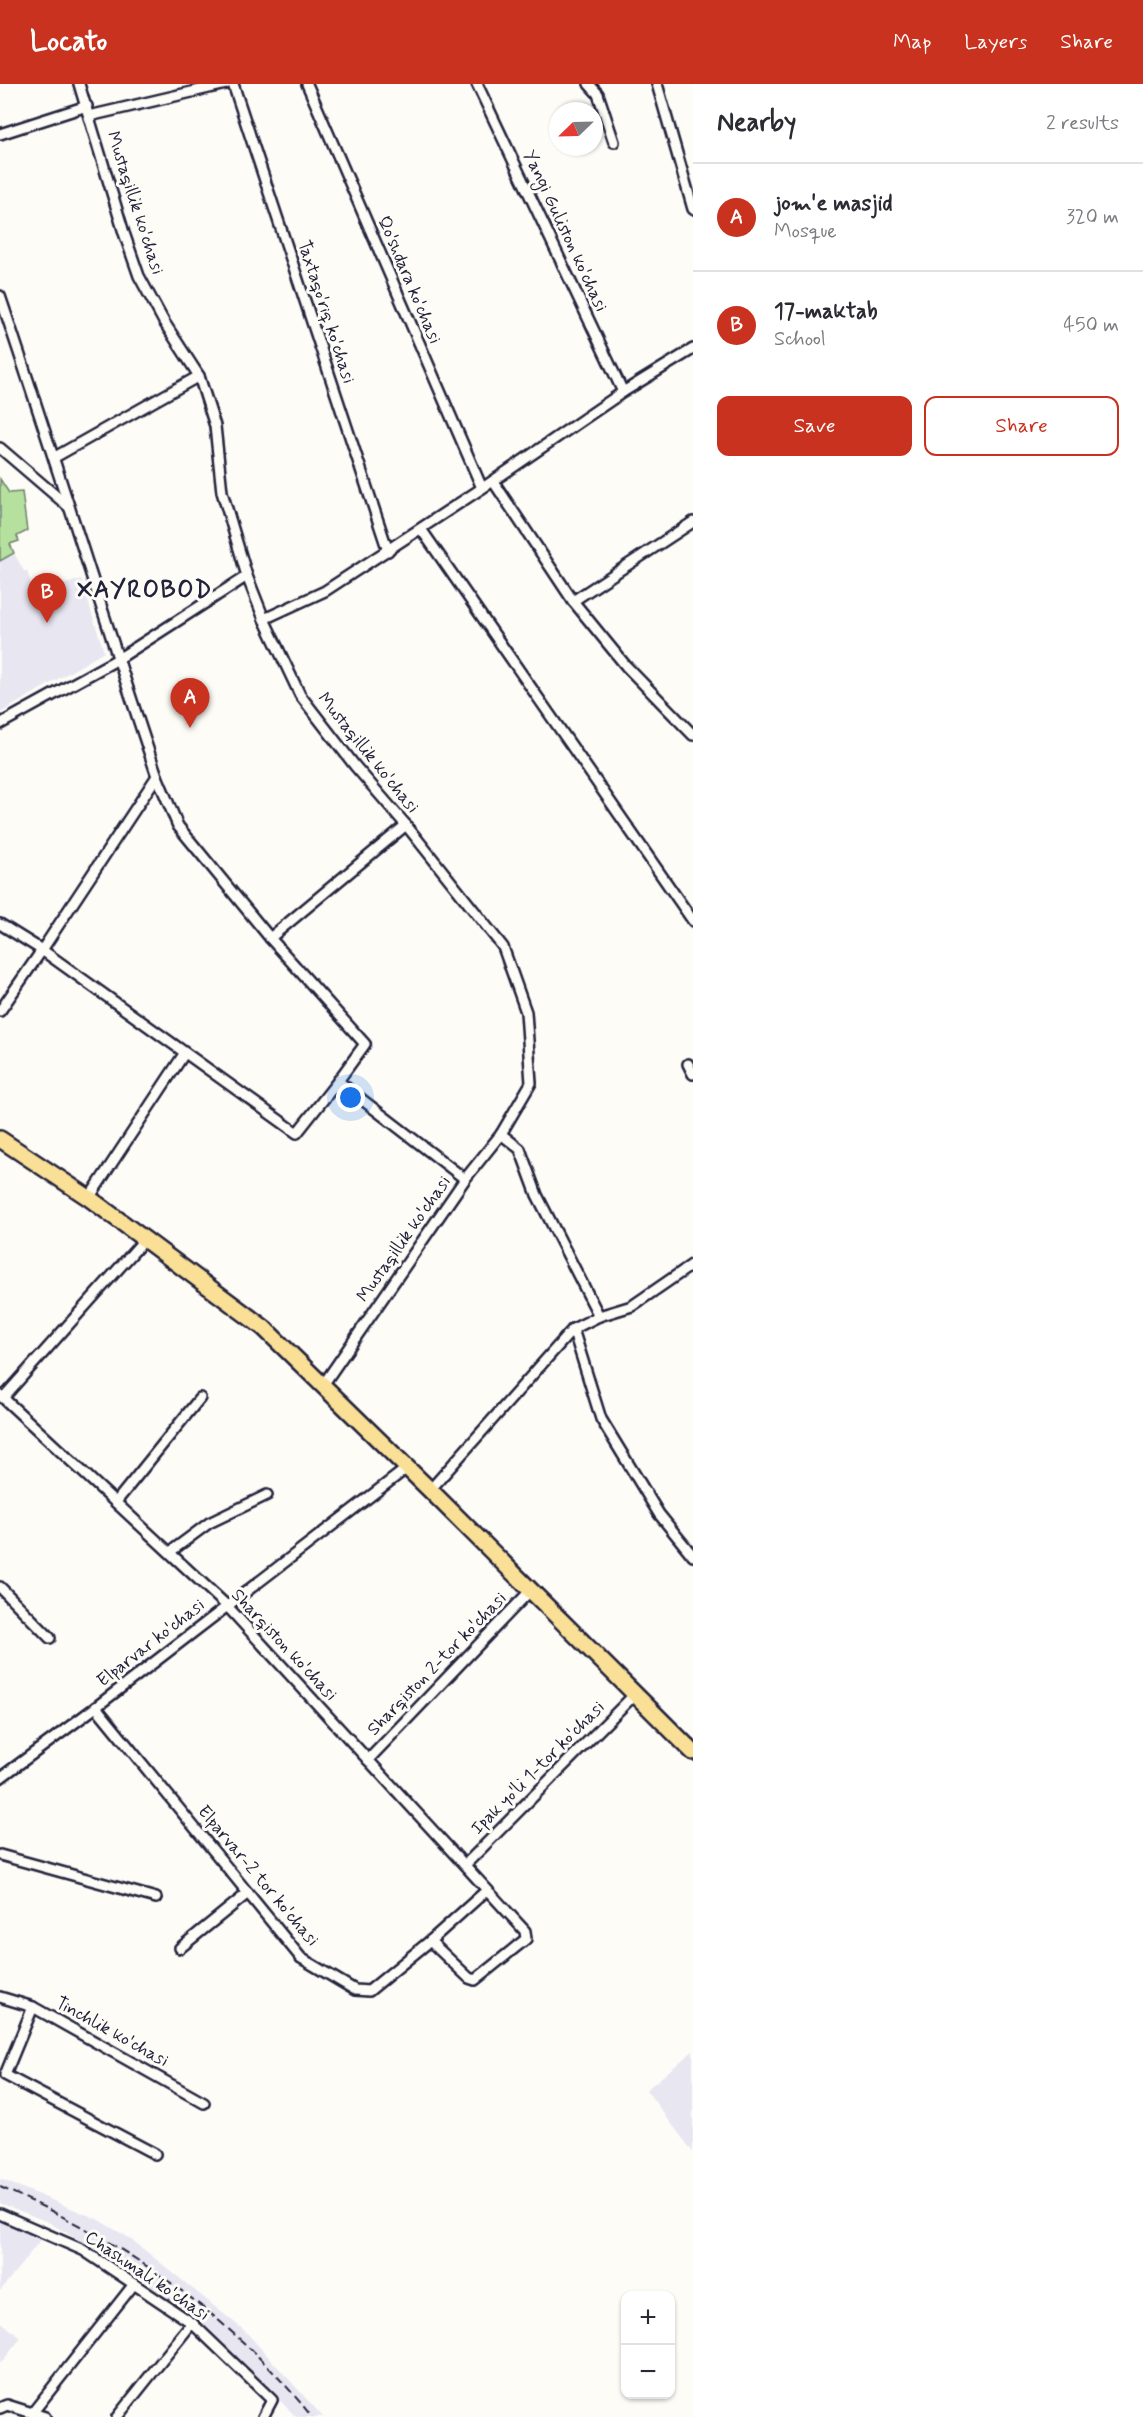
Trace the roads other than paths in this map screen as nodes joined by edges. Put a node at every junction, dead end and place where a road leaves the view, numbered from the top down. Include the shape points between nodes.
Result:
1 (79, 84) edge
2 (226, 84) edge
3 (233, 84) edge
4 (307, 84) edge
5 (477, 84) edge
6 (589, 84) edge
7 (657, 84) edge
8 (87, 106) junction
9 (89, 116) junction
10 (0, 134) edge
11 (614, 142) dead end
12 (693, 209) edge
13 (0, 296) edge
14 (693, 349) edge
15 (199, 376) junction
16 (623, 392) junction
17 (0, 448) edge
18 (55, 457) junction
19 (493, 481) junction
20 (482, 488) junction
21 (69, 507) junction
22 (693, 522) edge
23 (421, 529) junction
24 (388, 551) junction
25 (247, 576) junction
26 (573, 601) junction
27 (264, 619) junction
28 (118, 658) junction
29 (0, 724) edge
30 (693, 735) edge
31 (157, 776) junction
32 (406, 825) junction
33 (693, 921) edge
34 (0, 924) edge
35 (270, 938) junction
36 (42, 950) junction
37 (0, 1011) edge
38 (184, 1054) junction
39 (688, 1064) dead end
40 (693, 1074) edge
41 (338, 1081) junction
42 (501, 1134) junction
43 (0, 1139) edge
44 (465, 1179) junction
45 (89, 1198) junction
46 (145, 1239) junction
47 (693, 1264) edge
48 (599, 1316) junction
49 (573, 1329) junction
50 (323, 1385) junction
51 (2, 1397) edge
52 (200, 1398) dead end
53 (407, 1468) junction
54 (430, 1490) junction
55 (267, 1495) dead end
56 (116, 1502) junction
57 (170, 1552) junction
58 (693, 1556) edge
59 (0, 1587) edge
60 (530, 1591) junction
61 (227, 1606) junction
62 (50, 1638) dead end
63 (635, 1694) junction
64 (96, 1707) junction
65 (693, 1752) edge
66 (368, 1760) junction
67 (1, 1775) edge
68 (0, 1855) edge
69 (465, 1865) junction
70 (487, 1890) junction
71 (248, 1893) junction
72 (156, 1898) dead end
73 (430, 1941) junction
74 (180, 1948) dead end
75 (0, 1997) edge
76 (33, 2007) junction
77 (5, 2075) junction
78 (0, 2085) edge
79 (204, 2103) dead end
80 (155, 2154) dead end
81 (0, 2214) edge
82 (134, 2284) junction
83 (192, 2323) junction
84 (0, 2408) edge
85 (33, 2412) junction
86 (45, 2417) edge
87 (117, 2417) edge
88 (263, 2417) edge

1 - 8 street, Mustaqillik ko'chasi
2 - 9 street
3 - 24 street, Taxtaqo'riq ko'chasi
4 - 20 street, Qo'shdara ko'chasi
5 - 16 street, Yangi Guliston ko'chasi
6 - 11 street via 598,94
7 - 12 street
8 - 9 street, Mustaqillik ko'chasi
8 - 10 street
9 - 15 street, Mustaqillik ko'chasi via 139,276
13 - 18 street
14 - 16 street
15 - 18 street
15 - 25 street, Mustaqillik ko'chasi via 215,426 222,492
16 - 19 street
17 - 21 street
18 - 21 street
19 - 20 street
19 - 26 street
20 - 23 street
21 - 28 street
22 - 26 street
23 - 24 street
23 - 33 street
24 - 27 street via 325,591
25 - 27 street, Mustaqillik ko'chasi
25 - 28 street
26 - 30 street via 626,666
27 - 32 street, Mustaqillik ko'chasi via 300,695
28 - 29 street
28 - 31 street
31 - 35 street via 178,826
31 - 36 street
32 - 35 street
32 - 42 street, Mustaqillik ko'chasi via 503,947 525,1012 531,1083
34 - 36 street
35 - 41 street via 365,1044
36 - 37 street
36 - 38 street
38 - 41 street via 297,1132
38 - 45 street
39 - 40 street
41 - 44 street
42 - 44 street, Mustaqillik ko'chasi
42 - 48 street via 520,1149 537,1195
43 - 45 main road
44 - 50 street, Mustaqillik ko'chasi
45 - 46 main road
46 - 50 main road via 264,1328
46 - 51 street
47 - 48 street via 632,1306
48 - 49 street
49 - 54 street
49 - 58 street via 601,1419 659,1514
50 - 53 main road
51 - 56 street, Sharqiston ko'chasi
52 - 56 street
53 - 54 main road
53 - 61 street, Elparvar ko'chasi
54 - 60 main road
55 - 57 street via 209,1523
56 - 57 street, Sharqiston ko'chasi
57 - 61 street, Sharqiston ko'chasi
59 - 62 street
60 - 63 main road
60 - 66 street, Sharqiston 2-tor ko'chasi
61 - 64 street, Elparvar ko'chasi
61 - 66 street, Sharqiston ko'chasi
63 - 65 main road
63 - 69 street, Ipak yo'li 1-tor ko'chasi
64 - 67 street, Elparvar ko'chasi
64 - 71 street, Elparvar-2 tor ko'chasi
66 - 69 street, Sharqiston ko'chasi
68 - 72 street
69 - 70 street, Sharqiston ko'chasi
70 - 73 street
70 - 73 street, Sharqiston ko'chasi via 526,1934 524,1943 475,1980
71 - 73 street, Elparvar-2 tor ko'chasi via 301,1958 361,1992 372,1989
71 - 74 street
75 - 76 street, Tinchlik ko'chasi
76 - 77 street
76 - 79 street, Tinchlik ko'chasi
77 - 78 street
77 - 80 street
81 - 82 street, Chashmali ko'chasi via 83,2250
82 - 83 street, Chashmali ko'chasi
82 - 85 street
83 - 87 street
83 - 88 street, Chashmali ko'chasi via 272,2400
84 - 85 street via 7,2405
85 - 86 street

